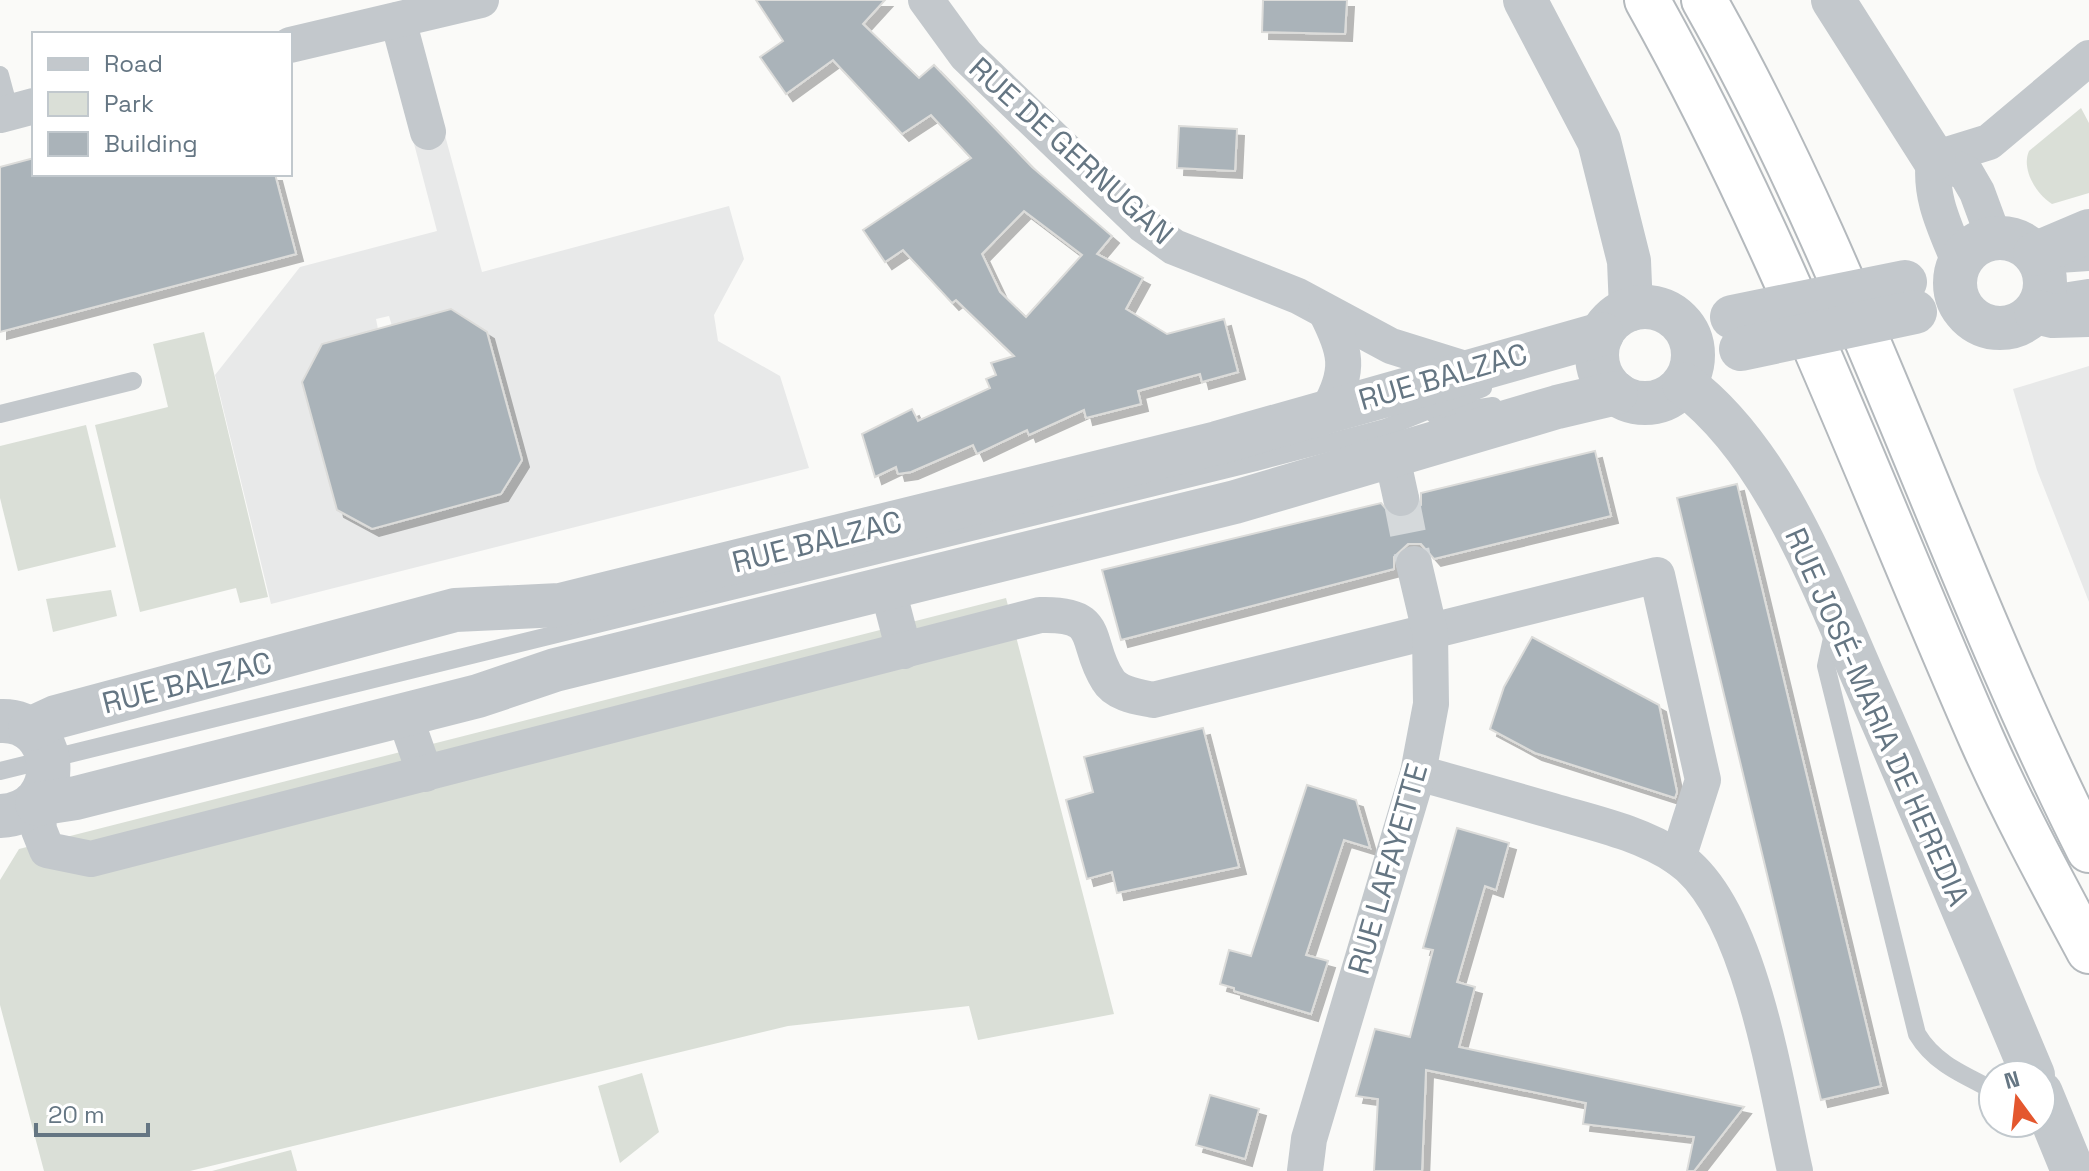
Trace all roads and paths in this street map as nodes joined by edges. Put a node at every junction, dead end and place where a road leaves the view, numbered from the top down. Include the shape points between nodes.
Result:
1 (481, 0) edge
2 (926, 0) edge
3 (1525, 0) edge
4 (1647, 0) edge
5 (1704, 0) edge
6 (1833, 0) edge
7 (398, 20) junction
8 (292, 45) edge
9 (2089, 58) edge
10 (0, 75) edge
11 (15, 111) edge
12 (428, 132) dead end
13 (1934, 159) junction
14 (2089, 231) edge
15 (2089, 262) edge
16 (1967, 270) junction
17 (2039, 281) junction
18 (2089, 288) edge
19 (1326, 312) junction
20 (2089, 315) edge
21 (1616, 321) junction
22 (1538, 349) junction
23 (1687, 358) junction
24 (1468, 370) junction
25 (133, 381) dead end
26 (1616, 393) junction
27 (1328, 410) junction
28 (0, 414) edge
29 (1401, 458) junction
30 (1414, 564) tunnel mouth
31 (887, 586) junction
32 (1837, 619) junction
33 (1430, 632) junction
34 (904, 651) junction
35 (404, 714) junction
36 (26, 736) edge
37 (0, 771) edge
38 (1418, 773) junction
39 (425, 774) junction
40 (18, 810) edge
41 (2089, 850) edge
42 (1678, 858) junction
43 (2089, 951) edge
44 (2026, 1059) edge
45 (1977, 1082) edge
46 (2057, 1137) edge
47 (1305, 1171) edge
48 (1795, 1171) edge
49 (2073, 1171) edge

1 - 7 street
2 - 19 street, RUE DE GERNUGAN via 966,55 1143,225 1174,247
3 - 21 street via 1599,141 1629,261
4 - 43 highway via 1754,210 1834,385 1983,743
5 - 41 highway via 1795,178 2028,723
6 - 13 street
7 - 8 street
7 - 12 street
9 - 13 street via 1989,142
10 - 11 lane
13 - 16 street via 1966,173 1977,192
14 - 17 street
15 - 17 lane
16 - 17 street via 2009,239
16 - 17 street via 1966,314 1988,328 2014,327
16 - 23 street, bridge via 1932,275 1910,297 1737,333
17 - 18 lane
17 - 20 street via 2053,316
19 - 24 street, RUE DE GERNUGAN via 1391,346
19 - 27 street via 1345,361 1341,389
21 - 22 street, RUE BALZAC
21 - 23 street via 1660,309
21 - 26 street via 1598,366
22 - 24 street, RUE BALZAC
22 - 29 lane via 1525,370
23 - 26 street via 1659,401 1644,403
23 - 32 street, RUE JOSÉ-MARIA DE HEREDIA via 1703,398 1751,455 1779,499
24 - 27 street, RUE BALZAC
25 - 28 lane
26 - 29 street, RUE BALZAC
27 - 36 street, RUE BALZAC via 1217,443 560,605 455,610 56,717
29 - 31 street, RUE BALZAC
29 - 36 lane via 1256,462
30 - 33 street, RUE LAFAYETTE
31 - 34 street
31 - 35 street, RUE BALZAC
32 - 44 street, RUE JOSÉ-MARIA DE HEREDIA
32 - 45 lane via 1826,666 1917,1034 1928,1051
33 - 34 street via 1153,700 1108,682 1090,630 1068,614 1040,615
33 - 38 street, RUE LAFAYETTE via 1431,704
33 - 42 street via 1657,575 1703,780
34 - 39 street
35 - 39 street
35 - 40 street, RUE BALZAC
36 - 37 lane
36 - 40 street via 46,785
38 - 42 street via 1620,830
38 - 47 street, RUE LAFAYETTE via 1309,1139
39 - 40 street via 91,859 47,850 39,830
42 - 48 street via 1716,904 1747,966
46 - 49 street

